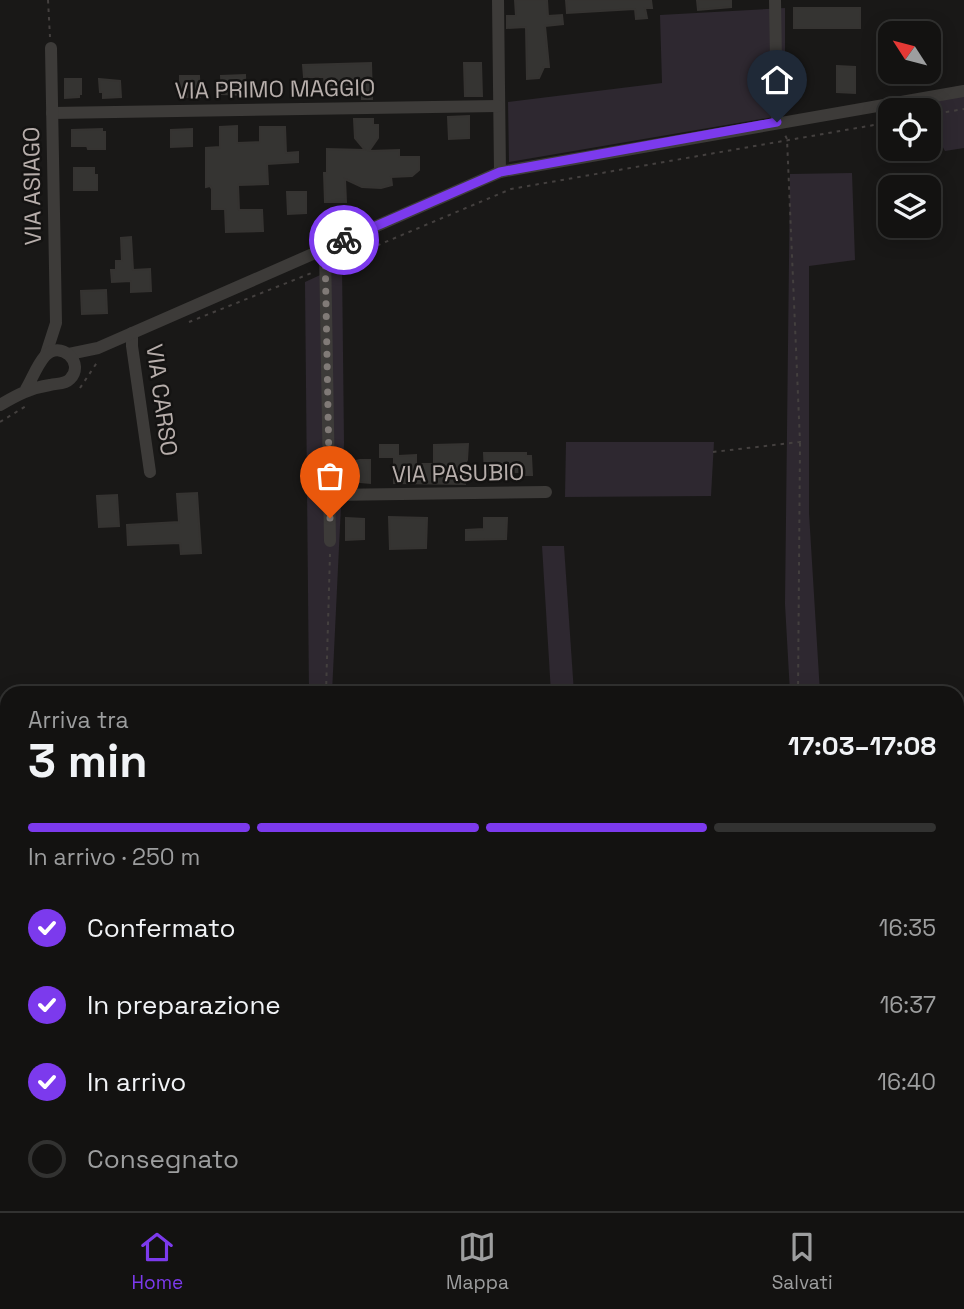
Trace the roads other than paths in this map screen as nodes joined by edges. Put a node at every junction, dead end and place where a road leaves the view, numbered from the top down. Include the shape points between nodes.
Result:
1 (498, 0) edge
2 (775, 0) edge
3 (51, 48) road end
4 (964, 91) edge
5 (498, 106) junction
6 (52, 113) junction
7 (777, 122) junction
8 (500, 172) junction
9 (325, 249) junction
10 (56, 323) junction
11 (132, 333) junction
12 (66, 352) junction
13 (98, 354) junction
14 (44, 359) junction
15 (75, 368) junction
16 (53, 384) junction
17 (26, 389) junction
18 (0, 405) edge
19 (150, 472) dead end
20 (545, 492) dead end
21 (329, 495) junction
22 (331, 541) road end

1 - 5 street
2 - 7 street
3 - 6 street, VIA ASIAGO
4 - 7 street
5 - 6 street, VIA PRIMO MAGGIO
5 - 8 street
6 - 10 street, VIA ASIAGO
7 - 8 street
8 - 9 street
9 - 11 street
9 - 21 street
10 - 12 street, VIA ASIAGO
10 - 14 street, VIA ASIAGO
11 - 13 street
11 - 19 street, VIA CARSO
12 - 13 street
12 - 14 street via 57,350
12 - 15 street
13 - 15 street
14 - 16 street via 43,376
14 - 17 street, VIA ASIAGO
15 - 16 street via 70,379
16 - 17 street
17 - 18 street
20 - 21 street, VIA PASUBIO
21 - 22 street

